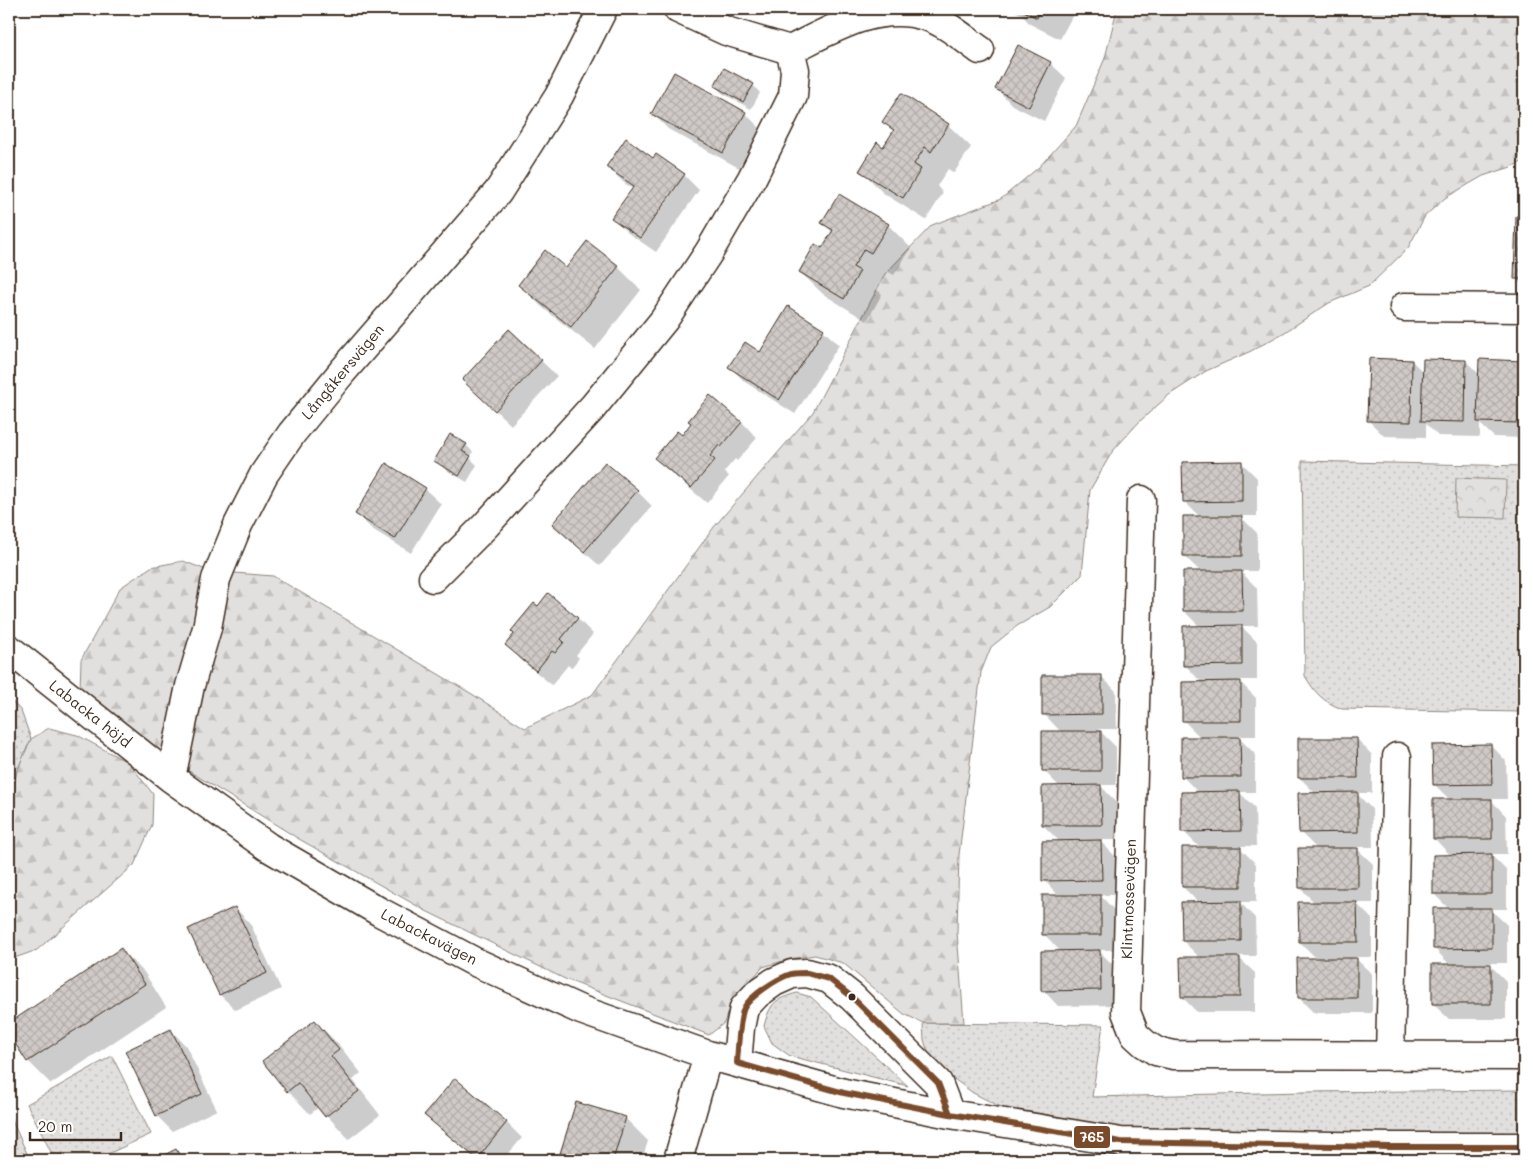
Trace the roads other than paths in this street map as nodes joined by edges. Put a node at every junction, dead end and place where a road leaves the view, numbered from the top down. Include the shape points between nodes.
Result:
1 (603, 9) edge
2 (678, 9) edge
3 (790, 50) junction
4 (980, 50) dead end
5 (1404, 307) dead end
6 (1524, 308) edge
7 (1141, 500) dead end
8 (432, 578) dead end
9 (9, 649) edge
10 (1397, 757) dead end
11 (171, 778) junction
12 (708, 1055) junction
13 (1390, 1056) junction
14 (1524, 1056) edge
15 (737, 1064) junction
16 (950, 1114) junction
17 (1524, 1147) edge
18 (1156, 1152) edge
19 (678, 1160) edge

1 - 11 street, Långåkersvägen via 559,96 498,192 342,372 292,433 264,474 238,525 216,580
2 - 3 street via 726,31
3 - 4 street via 845,23 874,14 900,12 924,15 942,23
3 - 8 street via 795,70 793,96 709,252 664,320 593,407 485,526
5 - 6 street
7 - 13 street, Klintmossevägen via 1126,1012 1134,1035 1156,1051 1174,1055
9 - 11 street, Labacka höjd
10 - 13 street
11 - 12 street, Labackavägen via 268,848 465,956 581,1010
12 - 15 street, Labackavägen
12 - 19 street
13 - 14 street, Klintmossevägen
15 - 16 street, Labackavägen via 844,1093
15 - 16 street via 744,1008 757,994 792,974 829,979 852,997 938,1083
16 - 18 street, Labackavägen via 1121,1142
17 - 18 street, Labackavägen

